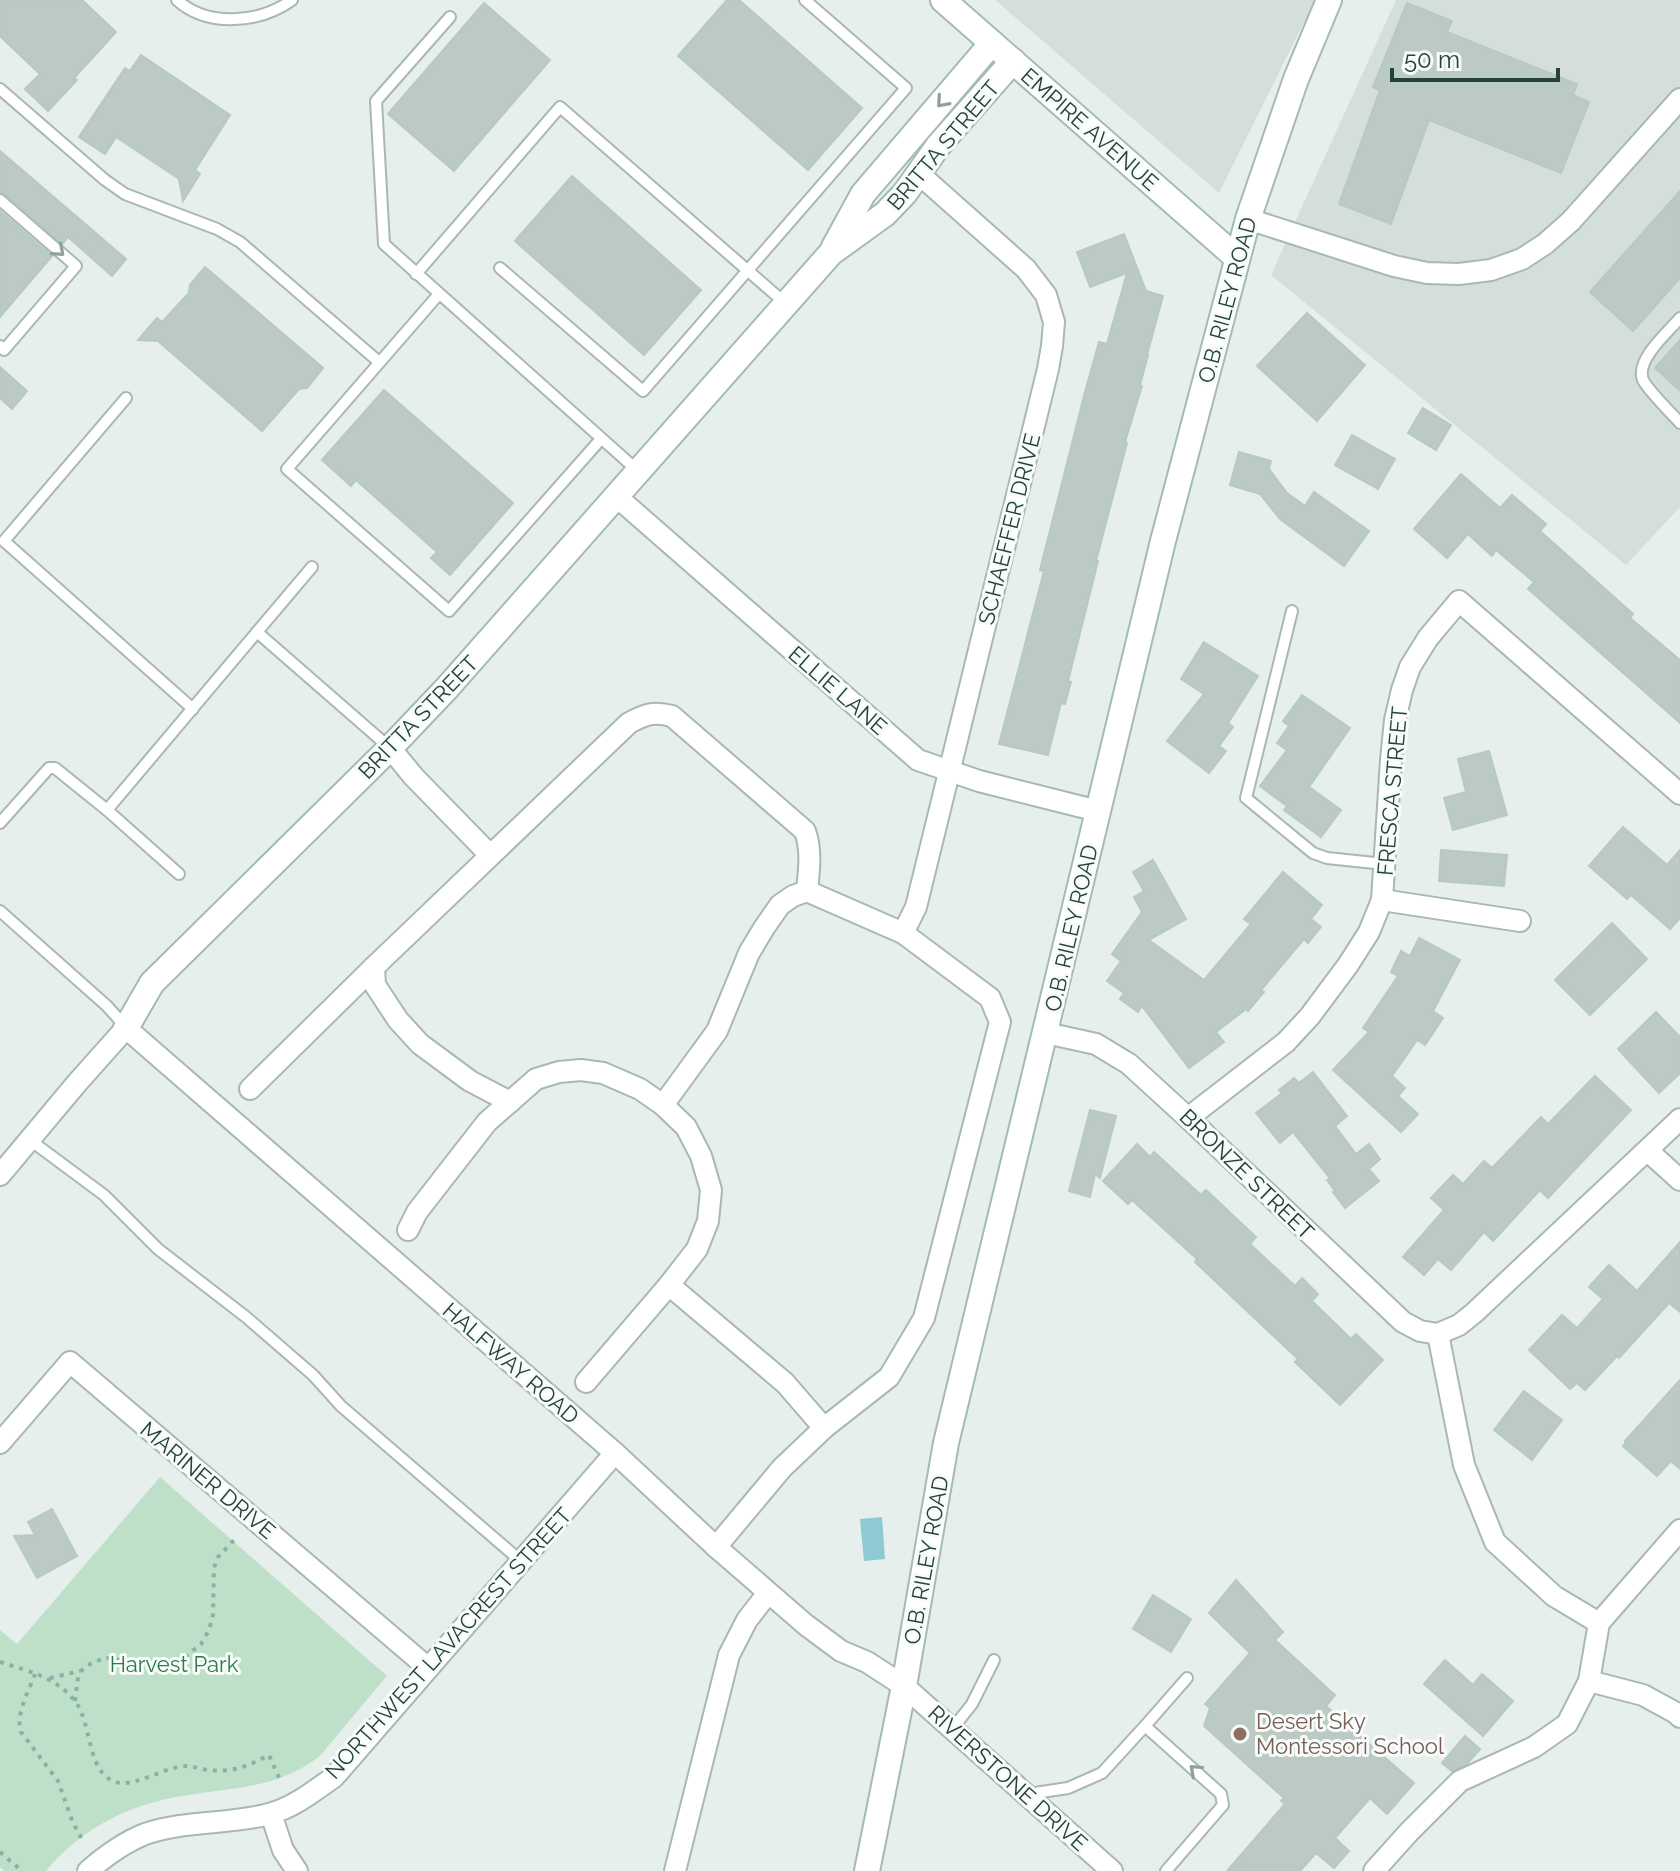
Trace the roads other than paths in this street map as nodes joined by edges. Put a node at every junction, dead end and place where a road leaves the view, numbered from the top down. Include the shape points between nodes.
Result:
1 (177, 0) edge
2 (292, 0) edge
3 (805, 0) edge
4 (943, 0) edge
5 (1329, 0) edge
6 (450, 17) dead end
7 (992, 43) junction
8 (1013, 61) junction
9 (0, 89) edge
10 (1680, 99) edge
11 (918, 173) junction
12 (0, 200) edge
13 (1248, 219) junction
14 (831, 253) junction
15 (1237, 258) junction
16 (500, 268) dead end
17 (748, 270) junction
18 (416, 274) junction
19 (439, 294) junction
20 (787, 304) junction
21 (1680, 318) edge
22 (0, 346) edge
23 (379, 362) junction
24 (126, 398) dead end
25 (1680, 423) edge
26 (601, 439) junction
27 (639, 472) junction
28 (617, 497) junction
29 (2, 543) edge
30 (312, 567) dead end
31 (1292, 611) dead end
32 (257, 632) junction
33 (193, 709) junction
34 (390, 748) junction
35 (950, 771) junction
36 (1680, 794) edge
37 (107, 810) junction
38 (1098, 811) junction
39 (0, 823) edge
40 (490, 855) junction
41 (1384, 864) junction
42 (179, 874) dead end
43 (807, 891) junction
44 (1382, 900) junction
45 (0, 911) edge
46 (1520, 921) dead end
47 (903, 933) junction
48 (374, 967) junction
49 (126, 1028) junction
50 (1046, 1033) junction
51 (250, 1089) dead end
52 (510, 1102) junction
53 (663, 1105) junction
54 (1188, 1118) junction
55 (1680, 1119) edge
56 (30, 1140) junction
57 (1648, 1151) junction
58 (0, 1175) edge
59 (1680, 1180) edge
60 (408, 1230) dead end
61 (669, 1285) junction
62 (1438, 1334) junction
63 (586, 1382) dead end
64 (824, 1428) junction
65 (0, 1443) edge
66 (615, 1453) junction
67 (1680, 1530) edge
68 (716, 1547) junction
69 (522, 1562) junction
70 (768, 1593) junction
71 (1599, 1623) junction
72 (994, 1660) dead end
73 (427, 1667) junction
74 (1187, 1678) dead end
75 (1589, 1681) junction
76 (904, 1686) junction
77 (1680, 1717) edge
78 (1145, 1726) junction
79 (953, 1728) junction
80 (1026, 1794) junction
81 (271, 1814) junction
82 (88, 1871) edge
83 (297, 1871) edge
84 (675, 1871) edge
85 (867, 1871) edge
86 (1112, 1871) edge
87 (1166, 1871) edge
88 (1374, 1871) edge

1 - 2 lane via 204,15 230,20 258,16
3 - 17 lane via 906,88
4 - 7 street, EMPIRE AVENUE
5 - 13 street, O.B. RILEY ROAD
6 - 18 lane via 376,101 384,244
7 - 8 street, EMPIRE AVENUE
7 -> 14 street, BRITTA STREET via 863,194
8 - 11 street, BRITTA STREET
8 - 15 street, EMPIRE AVENUE
9 - 23 lane via 125,194 240,242
10 - 13 street via 1571,221 1522,259 1491,270 1427,273
11 - 14 street, BRITTA STREET via 885,214
11 - 35 street, SCHAEFFER DRIVE via 1026,269 1046,295 1054,322 1048,369
12 -> 22 lane via 76,266 4,350
13 - 15 street, O.B. RILEY ROAD
14 - 20 street, BRITTA STREET
15 - 38 street, O.B. RILEY ROAD
16 - 17 lane via 643,391
17 - 18 lane via 560,107
17 - 20 lane
18 - 19 lane
19 - 23 lane
19 - 26 lane
20 - 27 street, BRITTA STREET
21 - 25 lane via 1647,356 1642,370 1643,381
23 - 26 lane via 287,469 449,611
24 - 29 lane
26 - 27 lane
27 - 28 street, BRITTA STREET
28 - 34 street, BRITTA STREET
28 - 35 street, ELLIE LANE via 918,760
29 - 33 lane
30 - 32 lane
31 - 41 lane via 1246,798 1313,853
32 - 33 lane
32 - 34 lane
33 - 37 lane
34 - 40 street
34 - 49 street, BRITTA STREET via 152,983
35 - 38 street, ELLIE LANE
35 - 47 street, SCHAEFFER DRIVE via 916,907
36 - 41 street, FRESCA STREET via 1459,601 1422,648 1402,690
37 - 39 lane via 49,768
37 - 42 lane
38 - 50 street, O.B. RILEY ROAD
40 - 43 street via 629,723 659,712 672,716 805,831 810,858
40 - 48 street
41 - 44 street, FRESCA STREET
43 - 47 street
43 - 53 street via 780,905 764,928 717,1031
44 - 46 street
44 - 54 street, FRESCA STREET via 1369,932 1310,1016 1286,1042
45 - 49 lane
47 - 64 street via 990,998 1000,1022 924,1318 889,1377
48 - 51 street
48 - 52 street via 375,985 420,1044 470,1081
49 - 56 street, BRITTA STREET
49 - 66 street, HALFWAY ROAD
50 - 54 street, BRONZE STREET via 1096,1044 1129,1064
50 - 76 street, O.B. RILEY ROAD via 946,1443
52 - 53 street via 536,1079 581,1070 621,1080
52 - 60 street via 487,1122
53 - 61 street via 686,1127 711,1190 708,1221 697,1249
54 - 62 street, BRONZE STREET via 1403,1322
55 - 57 street
56 - 58 street, BRITTA STREET
56 - 69 lane via 104,1195 158,1249 246,1317
57 - 59 street
57 - 62 street via 1474,1313
61 - 63 street
61 - 64 street via 785,1383
62 - 71 street via 1464,1465 1495,1542 1554,1596
64 - 68 street via 782,1468
65 - 73 street, MARINER DRIVE via 70,1362
66 - 68 street, HALFWAY ROAD
66 - 69 street, NORTHWEST LAVACREST STREET
67 - 71 street
68 - 70 street, HALFWAY ROAD
69 - 73 street, NORTHWEST LAVACREST STREET
70 - 76 street, HALFWAY ROAD via 841,1651
70 - 84 street via 729,1655
71 - 75 street
72 - 79 lane
73 - 81 street, NORTHWEST LAVACREST STREET via 334,1777
74 - 78 lane
75 - 77 street via 1643,1695
75 - 88 street via 1567,1724 1534,1747 1460,1781
76 - 79 street, RIVERSTONE DRIVE
76 - 85 street, O.B. RILEY ROAD
78 - 80 lane via 1102,1773 1068,1788
87 -> 78 lane via 1223,1805 1221,1794
79 - 80 street, RIVERSTONE DRIVE
80 - 86 street, RIVERSTONE DRIVE
81 - 82 street, NORTHWEST LAVACREST STREET via 145,1834
81 - 83 street via 283,1850

